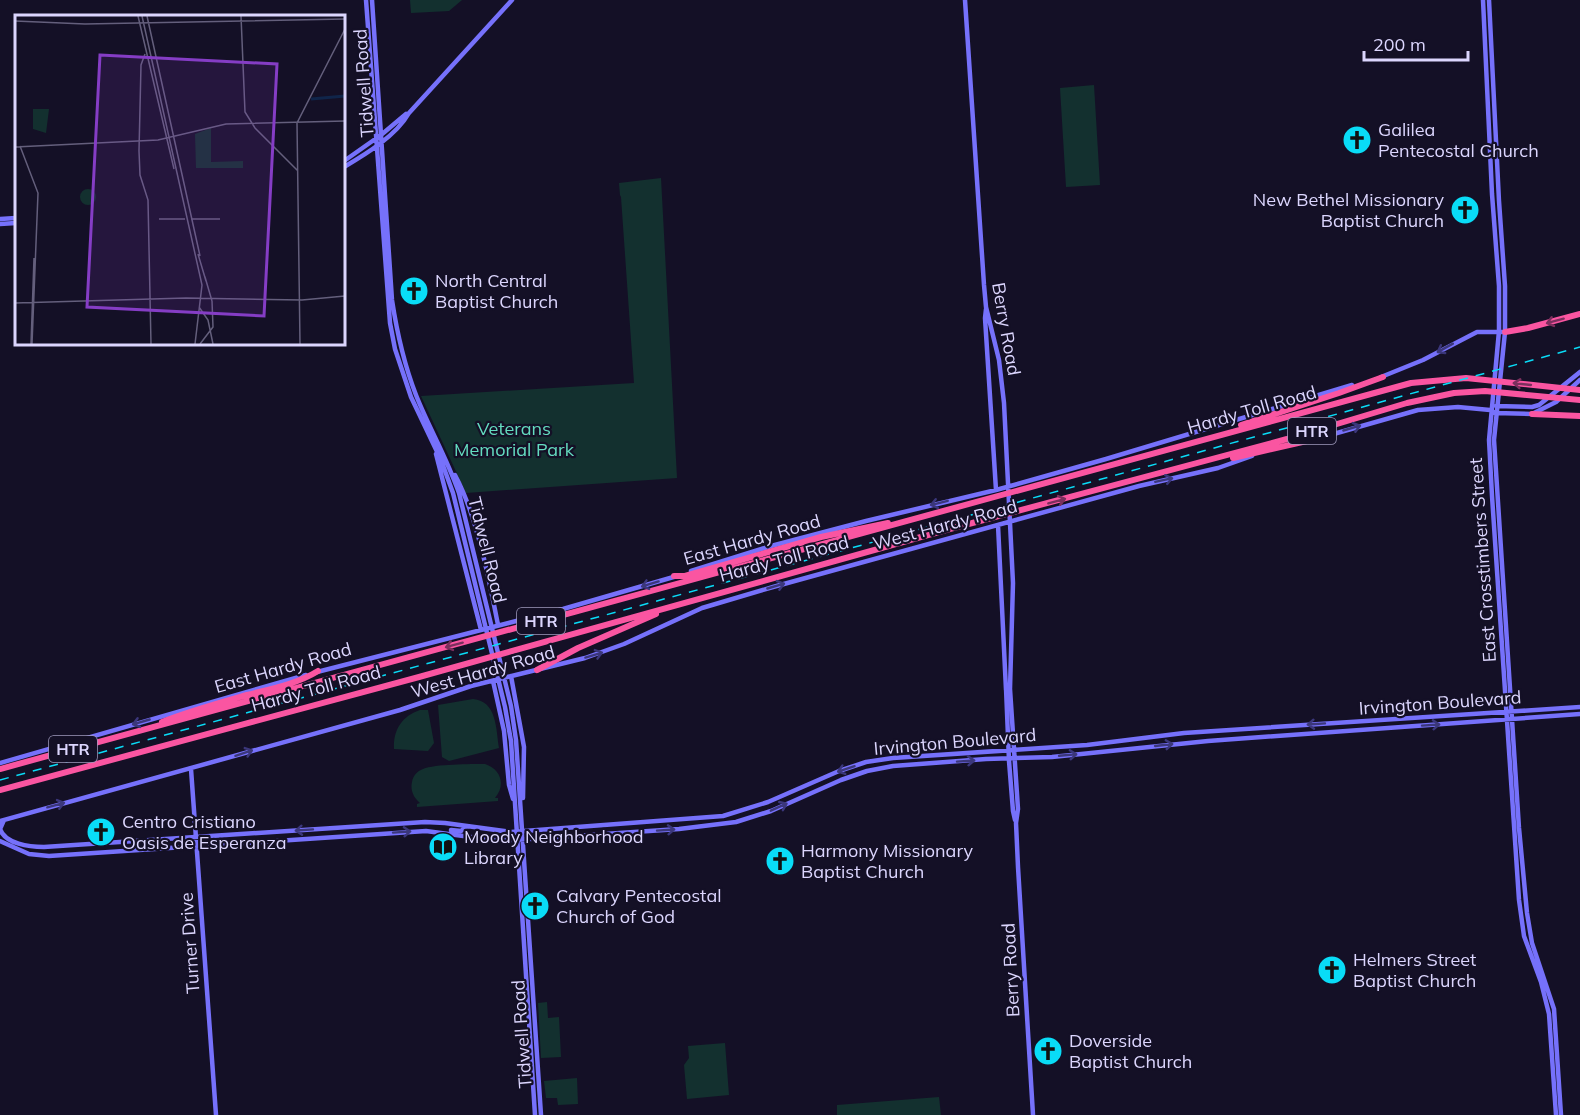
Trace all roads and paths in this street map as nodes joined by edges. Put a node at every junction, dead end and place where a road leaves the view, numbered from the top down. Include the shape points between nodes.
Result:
1 (366, 0) edge
2 (372, 0) edge
3 (512, 0) edge
4 (965, 0) edge
5 (1483, 0) edge
6 (1490, 0) edge
7 (1491, 25) junction
8 (1485, 26) junction
9 (1487, 85) junction
10 (1494, 85) junction
11 (379, 139) junction
12 (1490, 151) junction
13 (1497, 151) junction
14 (345, 160) edge
15 (345, 166) edge
16 (0, 219) edge
17 (15, 221) edge
18 (15, 221) edge
19 (0, 224) edge
20 (383, 243) junction
21 (390, 243) junction
22 (1500, 255) junction
23 (389, 300) junction
24 (986, 307) junction
25 (1580, 315) edge
26 (1502, 331) junction
27 (987, 359) junction
28 (999, 360) junction
29 (1580, 372) edge
30 (1383, 376) junction
31 (1580, 380) edge
32 (1580, 390) edge
33 (1580, 400) edge
34 (1497, 405) junction
35 (1493, 412) junction
36 (1532, 414) junction
37 (1580, 416) edge
38 (429, 435) junction
39 (1213, 436) junction
40 (1311, 440) junction
41 (448, 462) junction
42 (1159, 474) junction
43 (996, 490) junction
44 (936, 513) junction
45 (998, 525) junction
46 (674, 576) junction
47 (482, 597) junction
48 (676, 604) junction
49 (495, 612) junction
50 (478, 620) junction
51 (498, 625) junction
52 (1003, 627) junction
53 (1013, 629) junction
54 (481, 630) junction
55 (1011, 662) junction
56 (537, 670) junction
57 (318, 672) junction
58 (511, 676) junction
59 (493, 681) junction
60 (513, 686) junction
61 (501, 690) junction
62 (1006, 690) junction
63 (1580, 707) edge
64 (1544, 710) junction
65 (1509, 712) junction
66 (1580, 714) edge
67 (1544, 717) junction
68 (1510, 719) junction
69 (147, 730) junction
70 (1132, 740) junction
71 (1122, 750) junction
72 (1012, 751) junction
73 (1012, 758) junction
74 (0, 763) edge
75 (0, 769) edge
76 (191, 769) junction
77 (0, 790) edge
78 (522, 813) junction
79 (2, 820) edge
80 (374, 826) junction
81 (466, 827) junction
82 (574, 828) junction
83 (322, 829) junction
84 (439, 831) junction
85 (520, 832) junction
86 (259, 833) junction
87 (374, 834) junction
88 (576, 836) junction
89 (196, 837) junction
90 (323, 838) junction
91 (521, 840) junction
92 (0, 841) edge
93 (149, 841) junction
94 (259, 842) junction
95 (25, 845) junction
96 (70, 846) junction
97 (197, 846) junction
98 (150, 849) junction
99 (23, 852) junction
100 (71, 854) junction
101 (530, 987) junction
102 (1557, 1087) junction
103 (216, 1115) edge
104 (535, 1115) edge
105 (541, 1115) edge
106 (1033, 1115) edge
107 (1556, 1115) edge
108 (1561, 1115) edge

1 - 11 main road, Tidwell Road
2 - 11 main road, Tidwell Road
3 - 11 main road via 409,113
4 - 24 main road, Berry Road
5 - 8 main road, East Crosstimbers Street
6 - 7 main road, East Crosstimbers Street
7 - 8 main road
7 - 10 main road, East Crosstimbers Street
8 - 9 main road, East Crosstimbers Street
9 - 10 main road
9 - 12 main road, East Crosstimbers Street
10 - 13 main road, East Crosstimbers Street
11 - 14 main road
11 - 15 main road
11 - 20 main road, Tidwell Road
11 - 21 main road, Tidwell Road
12 - 13 main road
12 - 22 main road, East Crosstimbers Street
13 - 22 main road, East Crosstimbers Street
16 - 17 main road
18 - 19 main road
20 - 21 main road
20 - 23 main road, Tidwell Road
21 - 23 main road, Tidwell Road
22 - 26 main road, East Crosstimbers Street
23 - 38 main road, Tidwell Road via 395,349
23 - 41 main road, Tidwell Road via 407,371
24 - 27 main road
24 - 28 main road, Berry Road
25 -> 26 highway
26 -> 30 main road, East Hardy Road via 1477,332
26 - 34 main road, East Crosstimbers Street
26 - 35 main road, East Crosstimbers Street
27 - 28 main road
27 - 43 main road
28 - 53 main road, Berry Road via 1012,551
29 - 34 main road via 1539,405
30 - 39 highway
30 - 43 main road, East Hardy Road
31 - 36 main road via 1556,402
32 -> 39 highway, Hardy Toll Road / HTR via 1442,379 1411,383
33 - 42 highway, Hardy Toll Road / HTR via 1467,392 1407,403
34 - 35 main road
35 - 36 main road, West Hardy Road
40 -> 35 main road, West Hardy Road via 1418,410 1450,407
35 - 65 main road, East Crosstimbers Street via 1492,454
36 - 37 highway
38 - 47 main road, Tidwell Road via 453,493
38 - 50 main road
39 - 44 highway, Hardy Toll Road / HTR
40 - 42 highway
45 -> 40 main road, West Hardy Road
41 - 47 main road, Tidwell Road via 459,493
41 - 49 main road via 465,498
48 -> 42 highway, Hardy Toll Road / HTR
43 -> 46 main road, East Hardy Road via 805,537
44 - 46 highway via 842,532
44 -> 69 highway, Hardy Toll Road / HTR
45 - 52 main road
56 -> 45 main road, West Hardy Road via 602,653 702,608
46 -> 51 main road, East Hardy Road
47 - 61 main road, Tidwell Road
48 - 56 highway
48 - 77 highway, Hardy Toll Road / HTR
49 - 50 main road via 489,622
49 - 51 main road
50 - 54 main road
51 - 54 main road, East Hardy Road
52 - 53 main road
52 - 62 main road
53 - 55 main road, Berry Road
54 - 57 main road, East Hardy Road
55 - 62 main road, Berry Road
55 - 72 main road, Berry Road
56 - 58 main road, West Hardy Road
57 - 69 highway via 164,721
57 -> 74 main road, East Hardy Road
58 - 59 main road, West Hardy Road
58 - 60 main road
59 - 61 main road
76 -> 59 main road, West Hardy Road
60 - 61 main road via 498,685
60 - 78 main road via 524,747
61 - 78 main road, Tidwell Road via 516,740
61 - 85 main road, Tidwell Road via 509,785
62 - 72 main road, Berry Road
63 - 64 main road, Irvington Boulevard
64 - 65 main road, Irvington Boulevard
64 - 67 main road
65 - 68 main road, East Crosstimbers Street
65 -> 70 main road, Irvington Boulevard via 1184,733
66 - 67 main road, Irvington Boulevard
67 - 68 main road, Irvington Boulevard
71 -> 68 main road, Irvington Boulevard
68 - 102 main road, East Crosstimbers Street via 1520,874 1531,936 1555,1014
69 - 75 highway, Hardy Toll Road / HTR
70 - 71 main road
70 - 72 main road, Irvington Boulevard
73 -> 71 main road, Irvington Boulevard
72 - 73 main road, Berry Road
72 -> 82 main road, Irvington Boulevard via 866,762 741,812
88 -> 73 main road, Irvington Boulevard via 724,825 754,817 867,771
73 - 106 main road, Berry Road
79 -> 76 main road, West Hardy Road
76 - 89 main road, Turner Drive
78 - 85 main road, Tidwell Road
79 - 95 main road, Irvington Boulevard via 2,835
80 - 81 main road, Irvington Boulevard via 425,822
80 - 83 main road, Irvington Boulevard
80 - 87 main road
81 - 84 main road via 461,831
81 - 85 main road, Irvington Boulevard
82 - 85 main road, Irvington Boulevard
82 - 88 main road
83 -> 86 main road, Irvington Boulevard
83 - 90 main road
87 -> 84 main road, Irvington Boulevard
84 - 91 main road, Irvington Boulevard via 493,840
85 - 91 main road, Tidwell Road
86 - 89 main road, Irvington Boulevard
86 - 94 main road
87 - 90 main road, Irvington Boulevard
88 - 91 main road, Irvington Boulevard
89 - 93 main road, Irvington Boulevard
89 - 97 main road, Turner Drive
90 - 94 main road, Irvington Boulevard
91 - 101 main road, Tidwell Road
92 - 99 main road, Irvington Boulevard
93 - 96 main road, Irvington Boulevard
93 - 98 main road
94 - 97 main road, Irvington Boulevard
95 - 96 main road, Irvington Boulevard
95 - 99 main road
96 - 100 main road
97 - 98 main road, Irvington Boulevard
97 - 103 main road, Turner Drive
98 - 100 main road, Irvington Boulevard
99 - 100 main road, Irvington Boulevard
101 - 104 main road, Tidwell Road
101 - 105 main road, Tidwell Road
102 - 107 main road, East Crosstimbers Street
102 - 108 main road, East Crosstimbers Street

